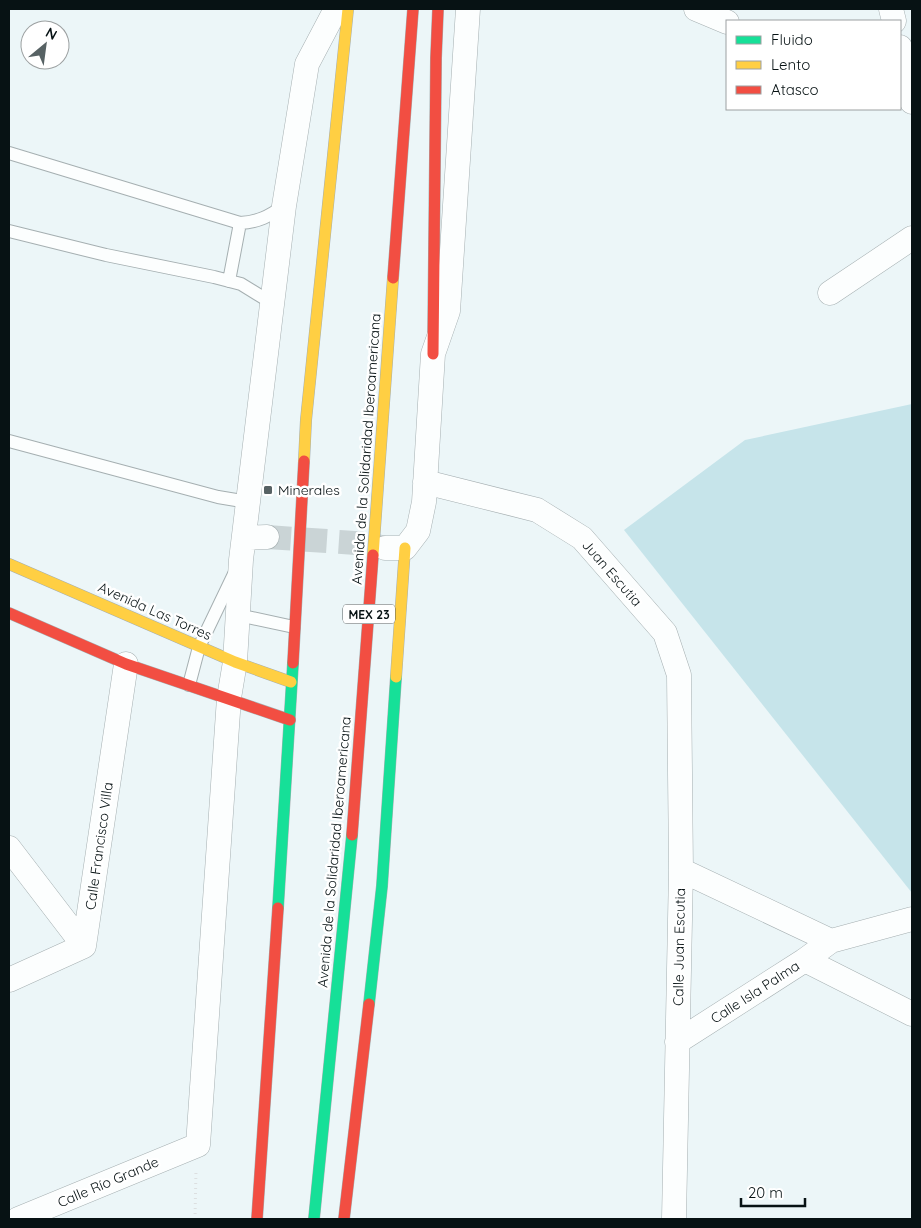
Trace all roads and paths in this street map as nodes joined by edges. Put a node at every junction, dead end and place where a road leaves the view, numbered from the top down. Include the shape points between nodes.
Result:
1 (336, 9) edge
2 (348, 9) edge
3 (413, 9) edge
4 (438, 9) edge
5 (468, 9) edge
6 (696, 9) edge
7 (726, 22) edge
8 (901, 51) edge
9 (910, 93) edge
10 (9, 153) edge
11 (284, 206) junction
12 (240, 224) junction
13 (9, 231) edge
14 (912, 238) edge
15 (229, 281) junction
16 (830, 293) dead end
17 (272, 303) junction
18 (433, 354) junction
19 (9, 441) edge
20 (426, 482) junction
21 (248, 502) junction
22 (267, 537) tunnel mouth
23 (395, 548) joint
24 (242, 549) junction
25 (9, 564) edge
26 (9, 613) edge
27 (238, 615) junction
28 (294, 627) junction
29 (199, 647) junction
30 (235, 662) junction
31 (126, 664) junction
32 (679, 676) joint
33 (291, 682) junction
34 (189, 685) junction
35 (229, 698) junction
36 (290, 720) junction
37 (9, 848) edge
38 (681, 870) junction
39 (912, 918) edge
40 (831, 941) junction
41 (84, 946) junction
42 (805, 960) junction
43 (9, 980) edge
44 (912, 1014) edge
45 (677, 1042) junction
46 (198, 1144) junction
47 (18, 1219) edge
48 (195, 1219) edge
49 (257, 1219) edge
50 (314, 1219) edge
51 (344, 1219) edge
52 (674, 1219) edge

1 - 11 street via 307,64
2 - 28 main road via 306,420
3 - 50 main road, Avenida de la Solidaridad Iberoamericana / MEX 23 via 352,834
4 - 18 main road
5 - 18 street via 448,311
6 - 7 street
8 - 9 street
10 - 12 lane
11 - 12 lane via 268,217
11 - 17 street
12 - 15 lane
13 - 15 lane
14 - 16 street
15 - 17 lane
17 - 21 street
18 - 20 street
19 - 21 lane via 218,497
20 - 23 street via 418,531
20 - 32 street, Juan Escutia via 536,510 582,538 665,633
21 - 24 street
22 - 24 street
23 - 51 main road via 382,886
24 - 27 street
24 - 29 lane
25 - 29 main road, Avenida Las Torres
26 - 31 main road
27 - 28 lane
27 - 30 street
28 - 33 main road
29 - 30 main road, Avenida Las Torres
29 - 34 lane
30 - 33 main road, Avenida Las Torres
30 - 35 street
31 - 34 main road
31 - 41 street, Calle Francisco Villa
32 - 38 street, Calle Juan Escutia
33 - 36 main road
34 - 35 main road
35 - 36 main road
35 - 46 street
36 - 49 main road
37 - 41 street
38 - 40 street
38 - 45 street, Calle Juan Escutia
39 - 40 street, Calle Isla Palma
40 - 42 street, Calle Isla Palma
41 - 43 street
42 - 44 street
42 - 45 street, Calle Isla Palma
45 - 52 street, Calle Juan Escutia
46 - 47 street, Calle Río Grande
46 - 48 path

